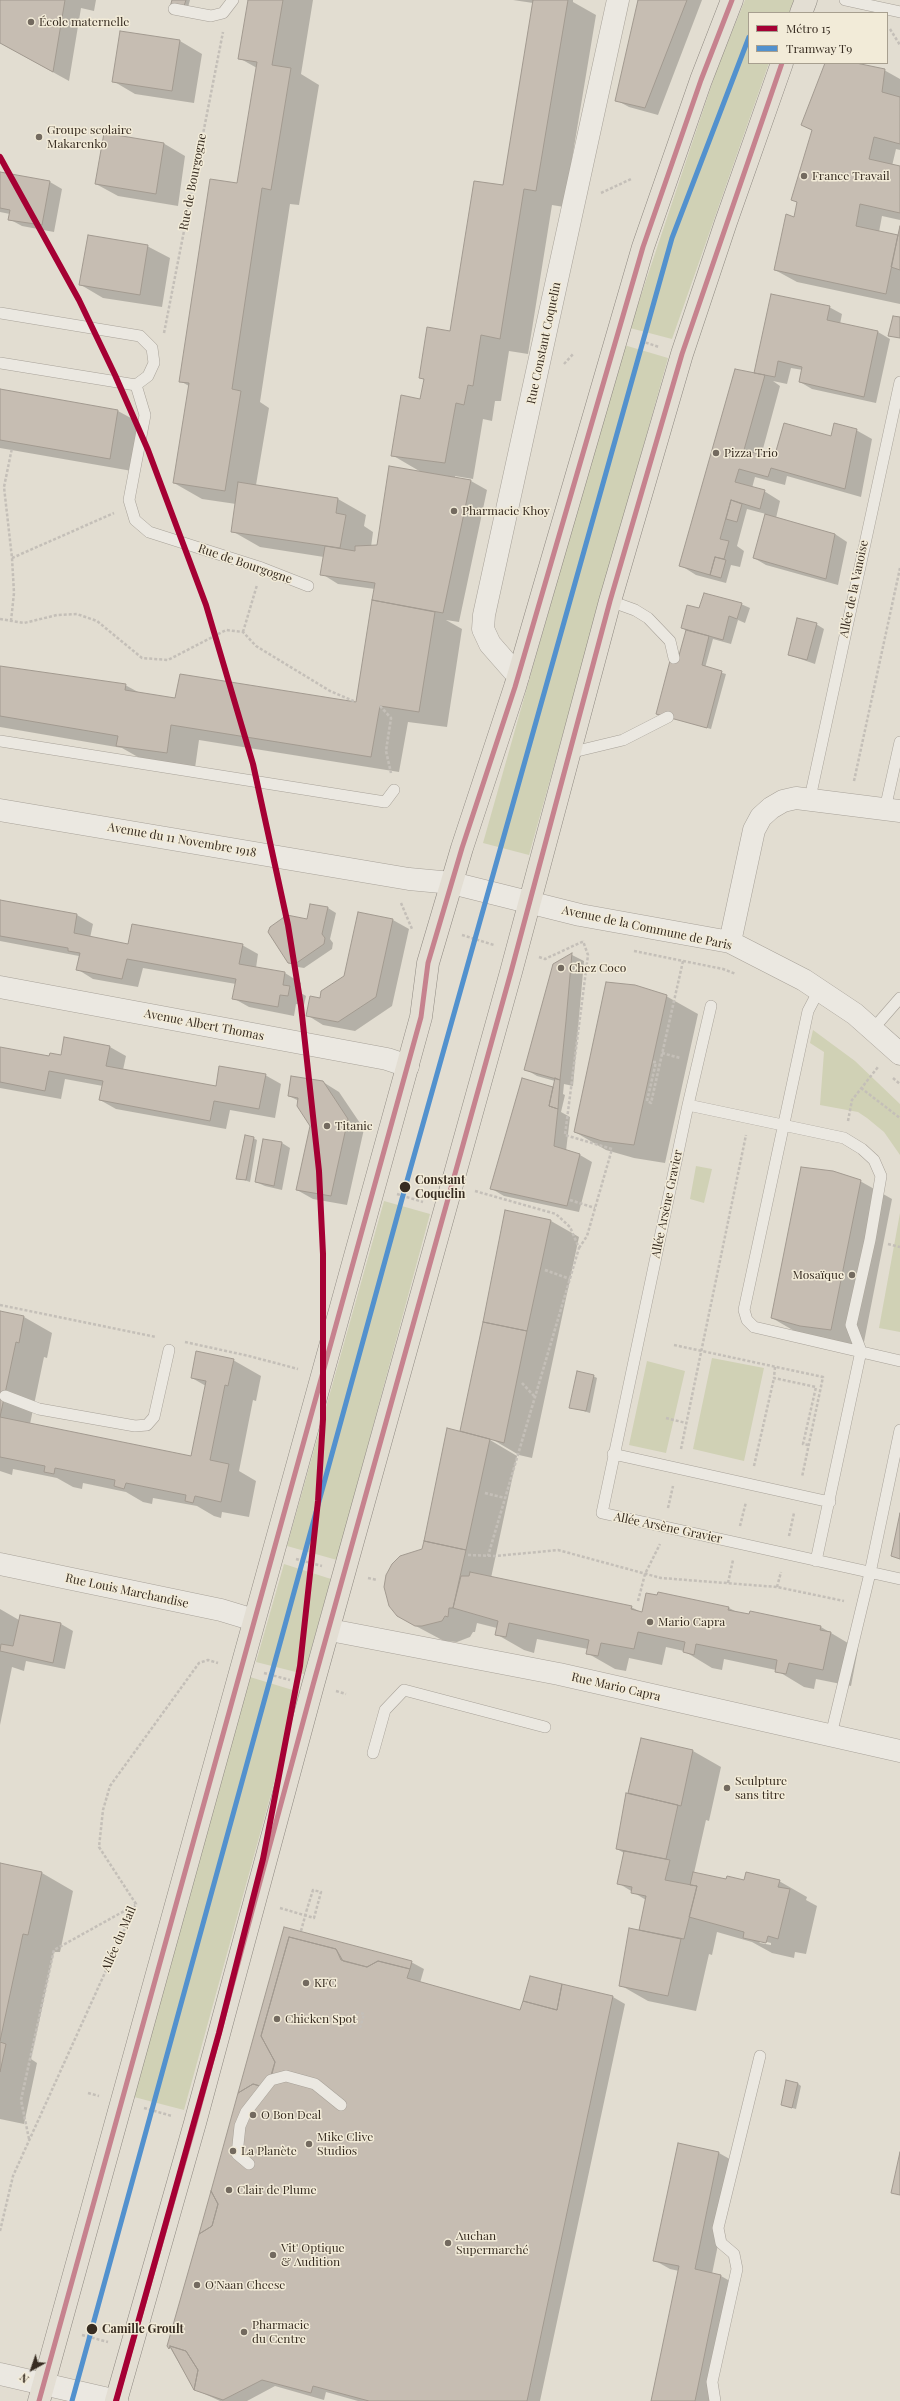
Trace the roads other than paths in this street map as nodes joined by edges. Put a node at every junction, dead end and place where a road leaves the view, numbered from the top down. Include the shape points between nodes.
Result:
1 (232, 0) edge
2 (618, 0) edge
3 (732, 0) edge
4 (806, 0) edge
5 (844, 0) edge
6 (174, 9) dead end
7 (801, 12) edge
8 (900, 12) edge
9 (782, 64) edge
10 (0, 313) edge
11 (0, 363) edge
12 (900, 382) edge
13 (136, 385) junction
14 (308, 586) dead end
15 (610, 601) junction
16 (674, 658) dead end
17 (518, 676) junction
18 (668, 717) dead end
19 (0, 741) edge
20 (900, 742) edge
21 (569, 753) junction
22 (394, 790) road end
23 (810, 798) junction
24 (0, 810) edge
25 (893, 810) edge
26 (452, 883) junction
27 (529, 902) junction
28 (730, 942) junction
29 (0, 987) edge
30 (819, 990) junction
31 (900, 998) edge
32 (711, 1006) dead end
33 (872, 1029) junction
34 (900, 1054) edge
35 (408, 1066) junction
36 (688, 1105) junction
37 (783, 1124) junction
38 (169, 1350) dead end
39 (861, 1351) junction
40 (900, 1361) edge
41 (5, 1396) dead end
42 (900, 1430) edge
43 (613, 1454) junction
44 (830, 1502) junction
45 (816, 1561) junction
46 (0, 1564) edge
47 (870, 1573) junction
48 (900, 1579) edge
49 (254, 1620) junction
50 (330, 1630) junction
51 (545, 1727) dead end
52 (831, 1736) junction
53 (900, 1751) edge
54 (373, 1753) dead end
55 (760, 2056) dead end
56 (342, 2105) dead end
57 (249, 2164) dead end
58 (0, 2374) edge
59 (42, 2392) edge
60 (116, 2401) edge
61 (715, 2401) edge

1 - 6 lane via 223,13 211,16
2 - 17 street, Rue Constant Coquelin via 484,615 483,629 490,644
3 - 17 main road via 642,247
4 - 7 main road
5 - 8 lane
9 - 15 main road via 682,354
10 - 13 lane via 135,335 149,343 154,362 148,376
11 - 13 lane
12 - 23 lane, Allée de la Vanoise
13 - 14 lane, Rue de Bourgogne via 145,415 129,500 136,520 149,532 262,568
15 - 16 lane via 648,618 670,642
15 - 21 main road
17 - 26 main road
18 - 21 lane via 623,740
19 - 22 lane via 385,802
20 - 25 lane
21 - 27 main road
23 - 25 street
23 - 28 street via 782,801 761,817 748,851
24 - 26 street, Avenue du 11 Novembre 1918 via 409,879
26 - 27 street, Avenue du 11 Novembre 1918
26 - 35 main road via 428,963 421,1017
27 - 28 street, Avenue de la Commune de Paris
27 - 50 main road
28 - 30 street, Avenue de la Commune de Paris
29 - 35 street, Avenue Albert Thomas via 387,1059
30 - 33 street, Avenue de la Commune de Paris via 856,1014
30 - 37 lane via 808,1011
31 - 33 lane
32 - 36 lane, Allée Arsène Gravier
33 - 34 street, Avenue de la Commune de Paris
35 - 49 main road
36 - 37 lane
36 - 43 lane, Allée Arsène Gravier
37 - 39 lane via 844,1138 874,1160 880,1176 870,1240 851,1325
37 - 39 lane via 744,1310 747,1320 754,1327
38 - 41 lane via 154,1417 147,1424 135,1426 39,1409
39 - 40 lane
39 - 44 lane
42 - 47 lane
43 - 44 lane
43 - 45 lane, Allée Arsène Gravier via 602,1513
44 - 45 lane
45 - 47 lane, Allée Arsène Gravier
46 - 49 street, Rue Louis Marchandise via 221,1610
47 - 48 lane, Allée Arsène Gravier
47 - 52 lane
49 - 59 main road
50 - 52 street, Rue Mario Capra via 559,1674
50 - 60 main road
51 - 54 lane via 404,1690 385,1710
52 - 53 street, Rue Mario Capra
55 - 61 lane via 718,2228 721,2243 734,2254 737,2269 712,2382
56 - 57 lane via 315,2084 286,2076 271,2080 246,2112 240,2126 237,2154
58 - 59 street
59 - 60 street

